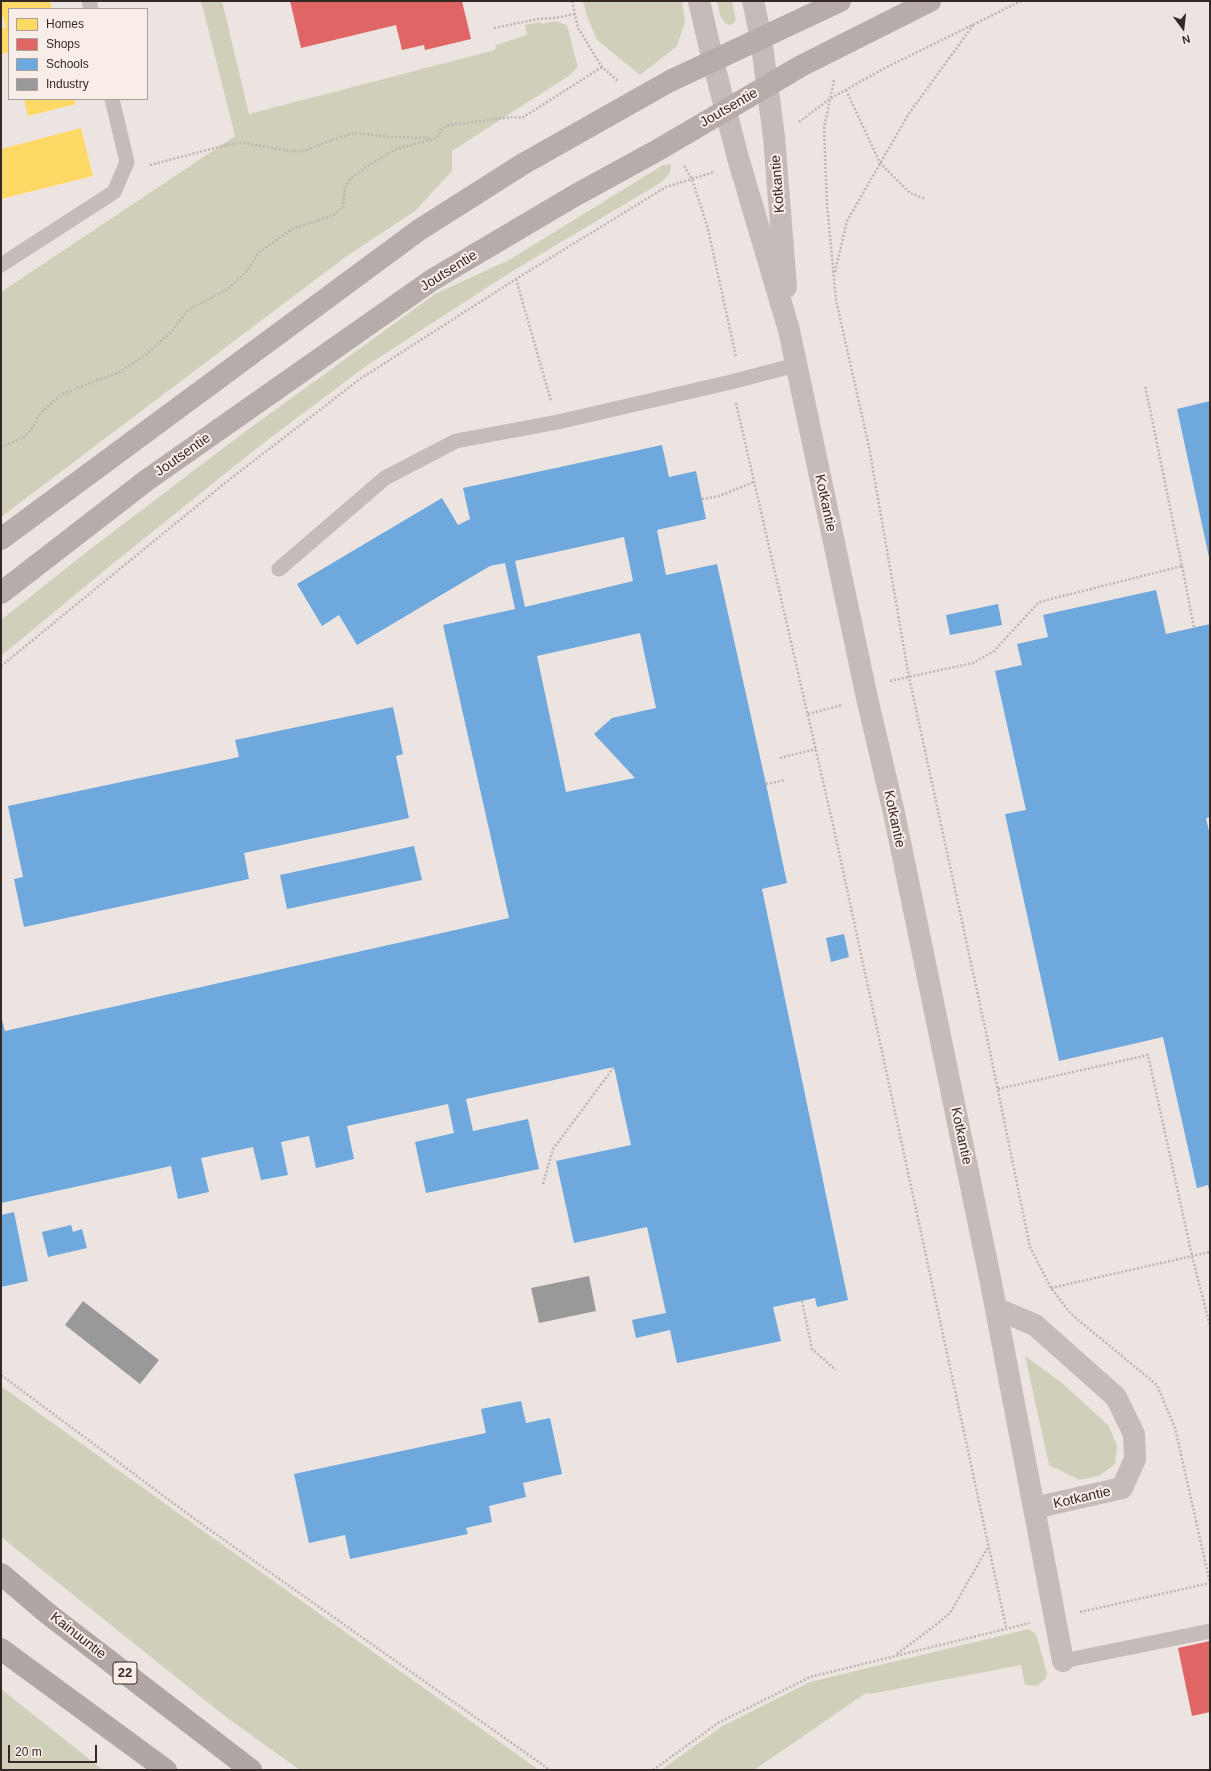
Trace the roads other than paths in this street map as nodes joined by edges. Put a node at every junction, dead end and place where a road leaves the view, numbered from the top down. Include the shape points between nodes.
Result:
1 (699, 1) edge
2 (753, 1) edge
3 (840, 1) edge
4 (930, 1) edge
5 (761, 38) junction
6 (713, 61) junction
7 (767, 86) junction
8 (112, 100) edge
9 (727, 110) junction
10 (1, 265) edge
11 (789, 330) junction
12 (796, 365) junction
13 (1, 539) edge
14 (279, 569) dead end
15 (1, 593) edge
16 (997, 1309) junction
17 (1034, 1508) junction
18 (1, 1574) edge
19 (1210, 1631) edge
20 (1, 1649) edge
21 (1063, 1661) joint
22 (166, 1770) edge
23 (251, 1770) edge

1 - 6 street, Kotkantie
2 - 5 street, Kotkantie
3 - 5 main road
4 - 7 main road, Joutsentie
5 - 6 main road
5 - 7 street, Kotkantie
6 - 9 street, Kotkantie
6 - 13 main road via 670,80 523,164 419,230
7 - 9 main road, Joutsentie
7 - 11 street, Kotkantie via 774,137
8 - 10 lane via 127,162 114,192
9 - 11 street, Kotkantie via 738,158
9 - 15 main road, Joutsentie via 432,280 147,480
11 - 12 street, Kotkantie
12 - 14 lane via 558,422 456,441 385,478
12 - 16 street, Kotkantie via 894,813
16 - 17 street, Kotkantie
16 - 17 street, Kotkantie via 1035,1325 1116,1397 1134,1434 1135,1459 1122,1488
17 - 21 street, Kotkantie
18 - 23 highway, Kainuuntie / 22 via 47,1613
19 - 21 lane
20 - 22 highway

